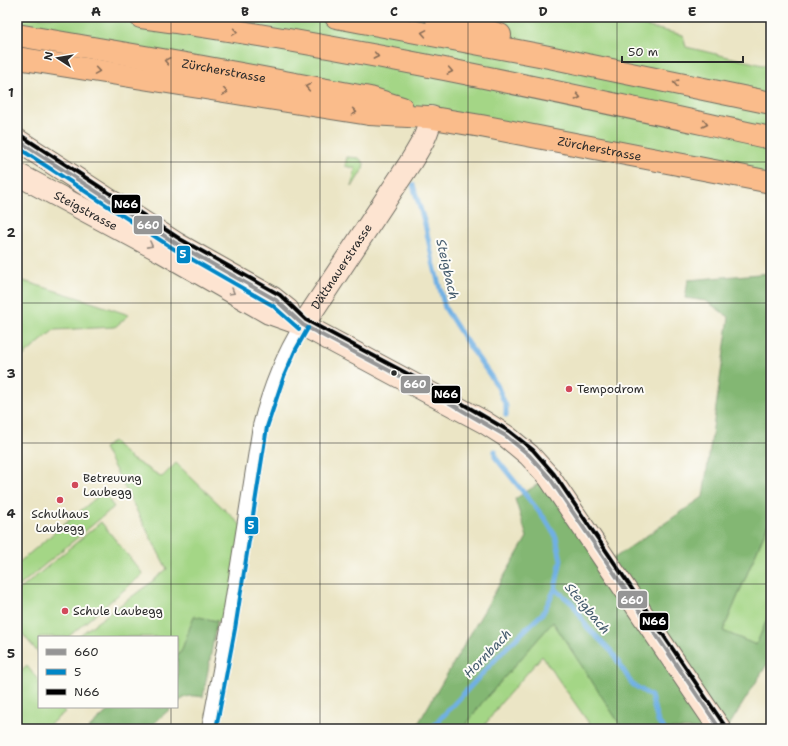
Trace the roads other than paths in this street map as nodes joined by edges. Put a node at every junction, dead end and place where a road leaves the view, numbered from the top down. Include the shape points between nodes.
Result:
1 (141, 17) edge
2 (336, 17) edge
3 (436, 17) edge
4 (17, 35) edge
5 (17, 58) edge
6 (600, 67) junction
7 (771, 104) edge
8 (429, 117) junction
9 (771, 138) edge
10 (17, 140) edge
11 (17, 174) edge
12 (771, 182) edge
13 (303, 324) junction
14 (210, 729) edge
15 (720, 729) edge

1 -> 9 main road via 501,80
6 -> 2 main road
3 - 6 main road via 456,21
8 -> 4 main road, Zürcherstrasse via 370,98
5 -> 8 main road, Zürcherstrasse via 369,114
7 -> 6 main road
8 - 12 main road, Zürcherstrasse
8 - 13 main road, Dättnauerstrasse via 429,131 425,139
10 - 13 main road, Steigstrasse via 177,244 276,300
11 -> 13 main road, Steigstrasse via 161,251 269,313
13 - 14 street, Dättnauerstrasse via 268,400 261,426
13 - 15 main road, Steigstrasse via 484,422 529,455 549,477

